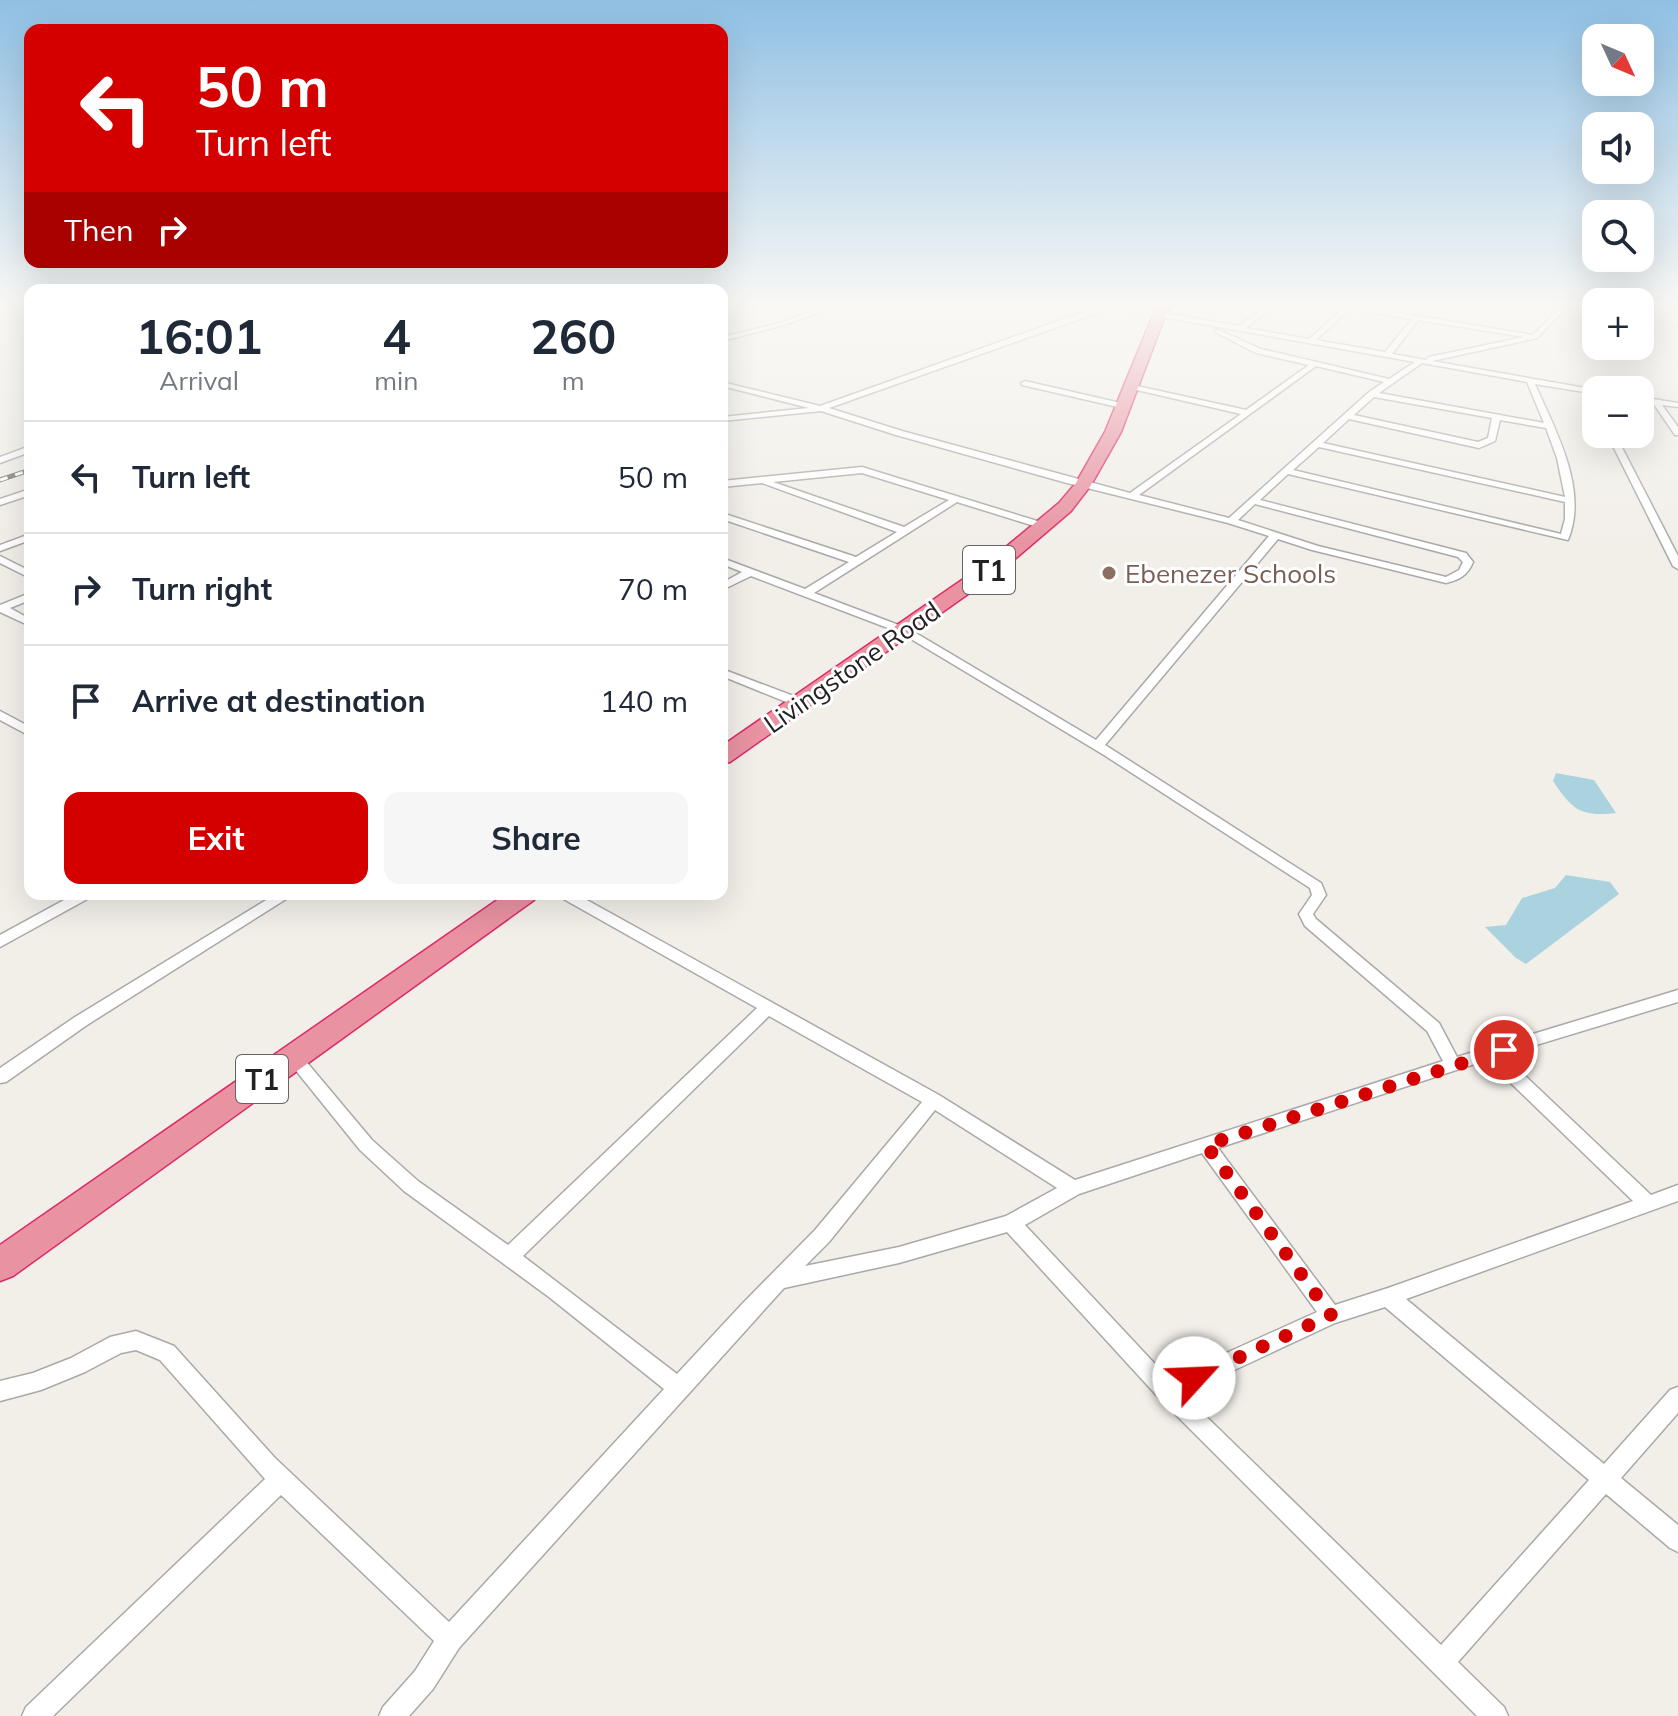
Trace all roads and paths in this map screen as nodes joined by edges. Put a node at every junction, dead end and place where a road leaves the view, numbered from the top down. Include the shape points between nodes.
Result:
1 (886, 385) edge
2 (1034, 385) edge
3 (1286, 385) edge
4 (1384, 385) edge
5 (1532, 385) edge
6 (1559, 385) edge
7 (728, 386) edge
8 (1131, 386) joint
9 (1582, 389) edge
10 (1372, 394) junction
11 (1655, 401) joint
12 (1678, 405) edge
13 (1122, 406) junction
14 (819, 409) junction
15 (1248, 413) junction
16 (1348, 416) junction
17 (728, 418) edge
18 (1496, 418) junction
19 (1549, 426) junction
20 (1678, 433) edge
21 (1318, 444) junction
22 (1618, 448) edge
23 (24, 451) edge
24 (0, 460) edge
25 (1287, 471) junction
26 (762, 480) junction
27 (728, 483) edge
28 (1083, 485) junction
29 (24, 494) edge
30 (1131, 497) junction
31 (956, 499) junction
32 (1568, 500) junction
33 (1254, 501) junction
34 (0, 502) edge
35 (728, 518) edge
36 (1231, 521) junction
37 (1044, 526) junction
38 (905, 531) junction
39 (1275, 536) junction
40 (24, 539) edge
41 (0, 548) edge
42 (0, 559) edge
43 (857, 561) junction
44 (728, 563) edge
45 (1678, 566) edge
46 (24, 572) edge
47 (750, 572) junction
48 (728, 584) edge
49 (806, 593) junction
50 (24, 598) edge
51 (0, 608) edge
52 (24, 620) edge
53 (905, 631) junction
54 (728, 674) edge
55 (800, 703) junction
56 (0, 715) edge
57 (24, 725) edge
58 (1097, 746) junction
59 (728, 753) edge
60 (75, 900) edge
61 (277, 900) edge
62 (515, 900) edge
63 (576, 900) edge
64 (0, 942) edge
65 (1678, 996) edge
66 (767, 1008) junction
67 (1491, 1054) junction
68 (293, 1057) junction
69 (1453, 1065) junction
70 (0, 1077) edge
71 (933, 1100) junction
72 (1206, 1145) junction
73 (1073, 1188) junction
74 (1678, 1193) edge
75 (1646, 1202) junction
76 (1011, 1223) junction
77 (508, 1258) junction
78 (0, 1265) edge
79 (780, 1280) junction
80 (1388, 1297) junction
81 (1331, 1315) junction
82 (679, 1388) junction
83 (0, 1391) edge
84 (1166, 1391) junction
85 (1678, 1397) edge
86 (281, 1479) junction
87 (1605, 1479) junction
88 (1678, 1540) edge
89 (450, 1639) junction
90 (1442, 1662) junction
91 (35, 1716) edge
92 (392, 1716) edge
93 (1495, 1716) edge

1 - 14 street
2 - 13 street
3 - 15 street
4 - 10 street
5 - 19 street
6 - 9 street
7 - 14 street
8 - 13 highway, Livingstone Road / T1
8 - 15 street
10 - 16 street
10 - 18 street
11 - 12 street
11 - 20 street
13 - 28 highway, Livingstone Road / T1
14 - 17 street
14 - 28 street
15 - 30 street
16 - 18 street via 1479,445 1492,439
16 - 21 street
18 - 19 street
19 - 32 street via 1567,469
21 - 25 street
21 - 32 street
22 - 45 street
23 - 24 street
25 - 32 street via 1565,538
25 - 33 street
26 - 27 street
26 - 31 street via 862,470
26 - 38 street
28 - 30 street
28 - 37 highway, Livingstone Road / T1
29 - 34 street
30 - 36 street
31 - 37 street
31 - 38 street
33 - 36 street
33 - 39 street via 1462,555 1468,562 1457,577 1446,580
35 - 43 street
36 - 39 street
37 - 53 highway, Livingstone Road / T1
38 - 43 street
39 - 58 street
40 - 41 street
42 - 46 street
43 - 49 street
44 - 47 street
47 - 48 street
47 - 49 street
49 - 53 street
50 - 51 street
51 - 52 street
53 - 55 highway, Livingstone Road / T1
53 - 58 street
54 - 55 street
55 - 59 highway, Livingstone Road / T1
56 - 57 street
58 - 69 street via 1316,886 1319,895 1306,914 1310,922 1433,1027
60 - 64 street
61 - 70 street
62 - 68 highway, T1
63 - 66 street
65 - 67 street
66 - 71 street
66 - 77 street
67 - 69 street
67 - 75 street
68 - 77 street via 366,1145 411,1186
68 - 78 highway, T1
69 - 72 street
71 - 73 street
71 - 79 street
72 - 73 street
72 - 81 street
73 - 76 street
74 - 75 street
75 - 80 street
76 - 79 street via 899,1255
76 - 84 street
77 - 82 street
79 - 82 street
80 - 81 street
80 - 87 street
81 - 84 street
82 - 89 street
83 - 86 street via 34,1383 117,1344 148,1343 167,1353
84 - 90 street
85 - 87 street
86 - 89 street
86 - 91 street
87 - 88 street
87 - 90 street
89 - 92 street
90 - 93 street

